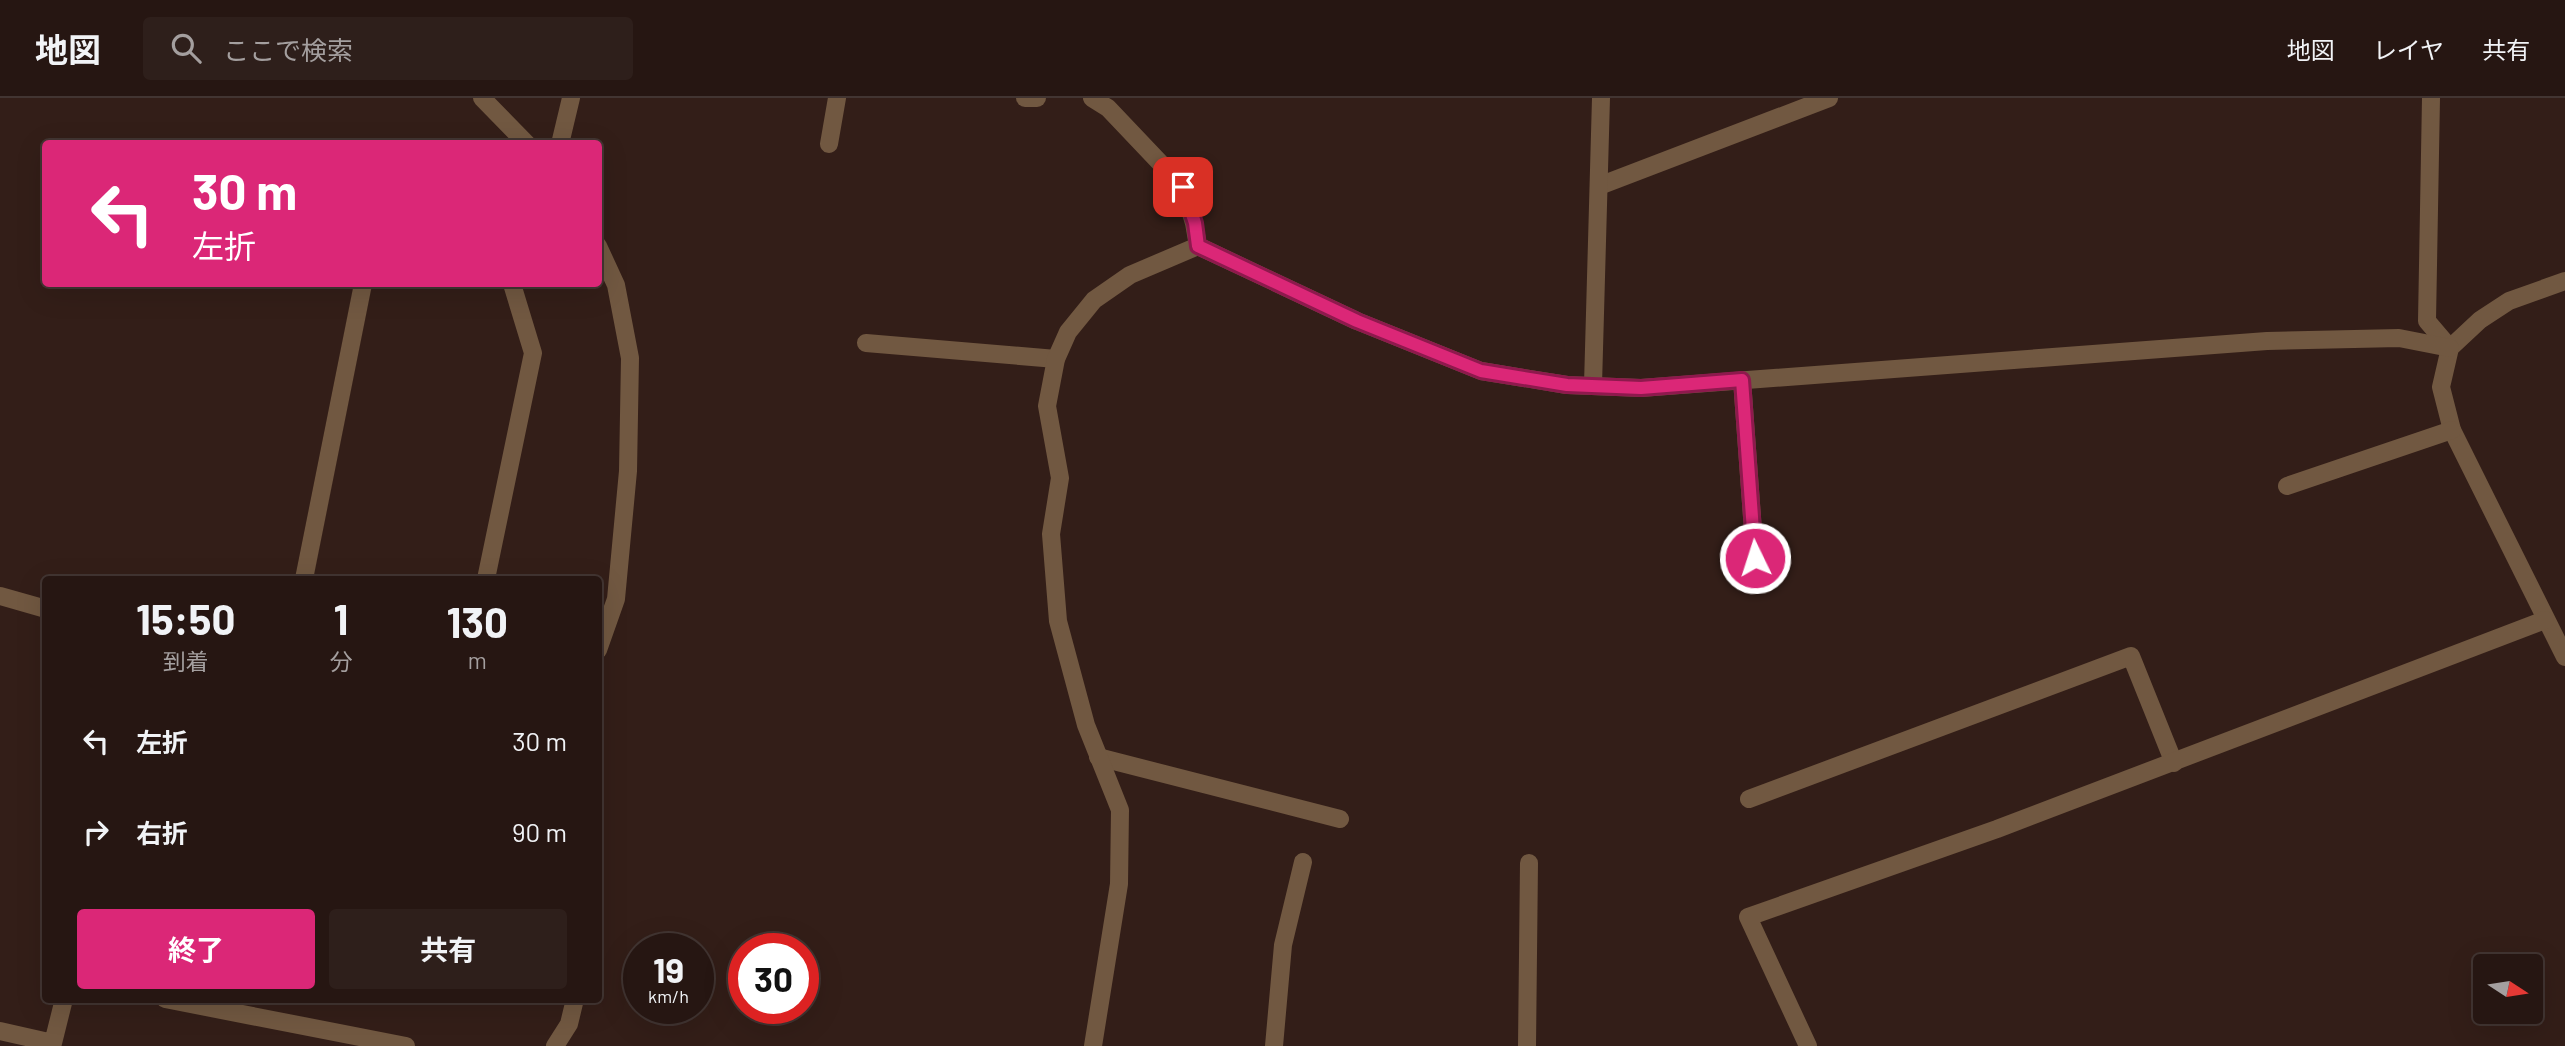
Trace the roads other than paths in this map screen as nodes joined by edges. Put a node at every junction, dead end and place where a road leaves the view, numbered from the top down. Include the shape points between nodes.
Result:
1 (482, 98) edge
2 (571, 98) edge
3 (837, 98) edge
4 (1026, 98) edge
5 (1037, 98) edge
6 (1092, 98) edge
7 (1601, 98) edge
8 (1829, 98) edge
9 (2431, 98) edge
10 (523, 140) edge
11 (561, 140) edge
12 (830, 144) dead end
13 (1599, 186) junction
14 (1198, 246) junction
15 (602, 255) edge
16 (2565, 281) edge
17 (362, 287) edge
18 (513, 287) edge
19 (866, 344) dead end
20 (2450, 348) junction
21 (1056, 359) junction
22 (1742, 380) junction
23 (1593, 386) junction
24 (2452, 430) junction
25 (2287, 486) dead end
26 (1755, 558) dead end
27 (305, 576) edge
28 (487, 576) edge
29 (0, 596) edge
30 (42, 608) edge
31 (2545, 620) junction
32 (602, 639) edge
33 (2563, 646) edge
34 (1098, 757) junction
35 (2174, 763) junction
36 (1749, 799) dead end
37 (1340, 819) dead end
38 (1303, 862) dead end
39 (1529, 863) dead end
40 (63, 1003) edge
41 (203, 1003) edge
42 (574, 1003) edge
43 (251, 1008) edge
44 (0, 1031) edge
45 (406, 1046) edge
46 (555, 1046) edge
47 (1093, 1046) edge
48 (1274, 1046) edge
49 (1527, 1046) edge
50 (1808, 1046) edge

1 - 10 street
2 - 11 street
3 - 12 street
4 - 5 street
6 - 14 street via 1108,108 1183,187
7 - 13 street
8 - 13 street
9 - 20 street via 2427,321
13 - 23 street
14 - 21 street via 1130,275 1094,300 1068,332
14 - 23 street via 1357,321 1481,371
15 - 32 street via 616,285 630,358 628,471 616,599
16 - 20 street via 2509,301
17 - 27 street
18 - 28 street via 533,353
19 - 21 street
20 - 22 street via 2399,338 2267,341
20 - 24 street via 2441,387
21 - 34 street via 1048,406 1060,478 1051,534 1058,621
22 - 23 street via 1641,388
22 - 26 street
24 - 25 street
24 - 31 street
29 - 30 street
31 - 33 street
31 - 35 street
34 - 37 street
34 - 47 street via 1120,810 1119,884
35 - 36 street via 2131,656
35 - 50 street via 1748,917
38 - 48 street via 1283,945
39 - 49 street
40 - 44 street via 53,1043
41 - 43 street
42 - 46 street via 569,1024
43 - 45 street

